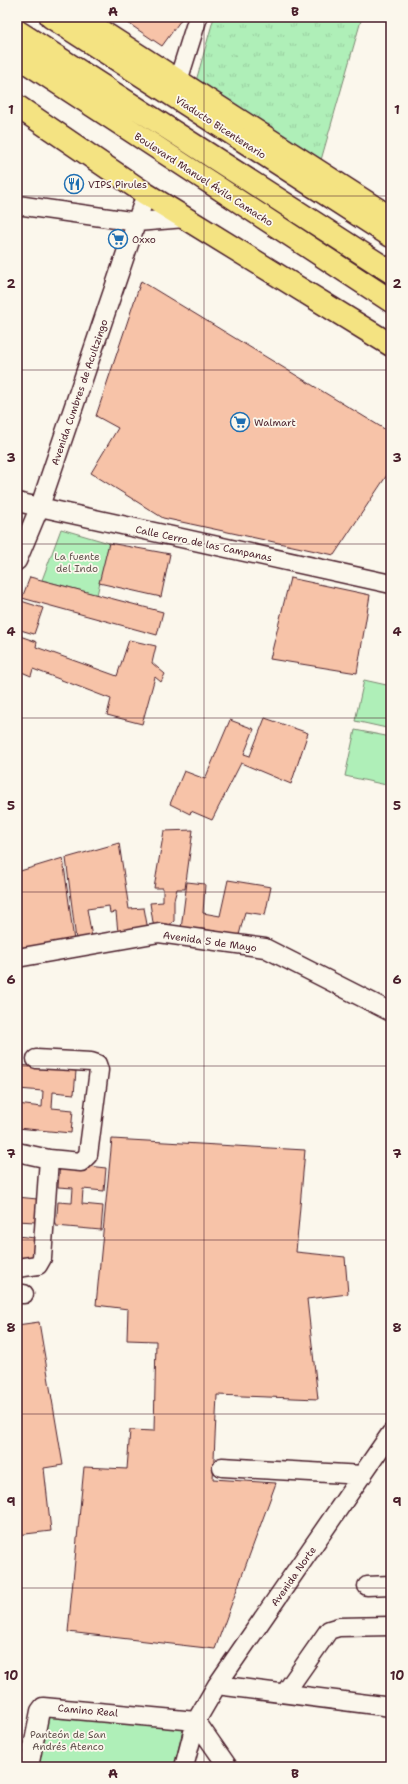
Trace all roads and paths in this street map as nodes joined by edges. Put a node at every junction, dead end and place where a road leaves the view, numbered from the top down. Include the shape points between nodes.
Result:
1 (51, 17) edge
2 (79, 17) edge
3 (198, 17) edge
4 (17, 31) edge
5 (17, 56) edge
6 (178, 81) junction
7 (17, 106) edge
8 (146, 194) junction
9 (17, 205) edge
10 (185, 218) junction
11 (391, 218) edge
12 (137, 222) junction
13 (391, 236) edge
14 (391, 272) edge
15 (391, 300) edge
16 (391, 345) edge
17 (17, 502) edge
18 (40, 506) junction
19 (17, 561) edge
20 (391, 584) edge
21 (17, 958) edge
22 (391, 1012) edge
23 (36, 1059) dead end
24 (17, 1152) edge
25 (49, 1158) junction
26 (17, 1268) edge
27 (391, 1433) edge
28 (222, 1467) dead end
29 (363, 1475) junction
30 (391, 1585) edge
31 (367, 1586) dead end
32 (391, 1626) edge
33 (217, 1685) junction
34 (285, 1693) junction
35 (391, 1707) edge
36 (196, 1721) junction
37 (29, 1767) edge
38 (184, 1767) edge
39 (228, 1767) edge

1 - 13 main road, Viaducto Bicentenario
2 - 6 main road
3 - 6 street
4 - 14 main road
5 - 15 main road, Boulevard Manuel Ávila Camacho
6 - 11 main road
7 - 8 main road
8 - 10 main road
8 - 12 street, Avenida Cumbres de Acultzingo
9 - 12 street
10 - 12 street
10 - 16 main road
12 - 18 street, Avenida Cumbres de Acultzingo
17 - 18 street, Calle Cerro de las Campanas
18 - 19 street, Avenida Cumbres de Acultzingo
18 - 20 street, Calle Cerro de las Campanas
21 - 22 street, Avenida 5 de Mayo via 159,933 265,948
23 - 25 street via 91,1062 97,1064 100,1070 88,1155 82,1162
24 - 25 street
25 - 26 street via 42,1258 38,1265
27 - 29 street, Avenida Norte
28 - 29 street
29 - 33 street, Avenida Norte
30 - 31 street
32 - 34 street via 339,1627 329,1630
33 - 34 street
33 - 36 street, Avenida Norte
34 - 35 street
36 - 37 street, Camino Real via 43,1707 40,1711
36 - 38 street, Avenida Norte
36 - 39 street

